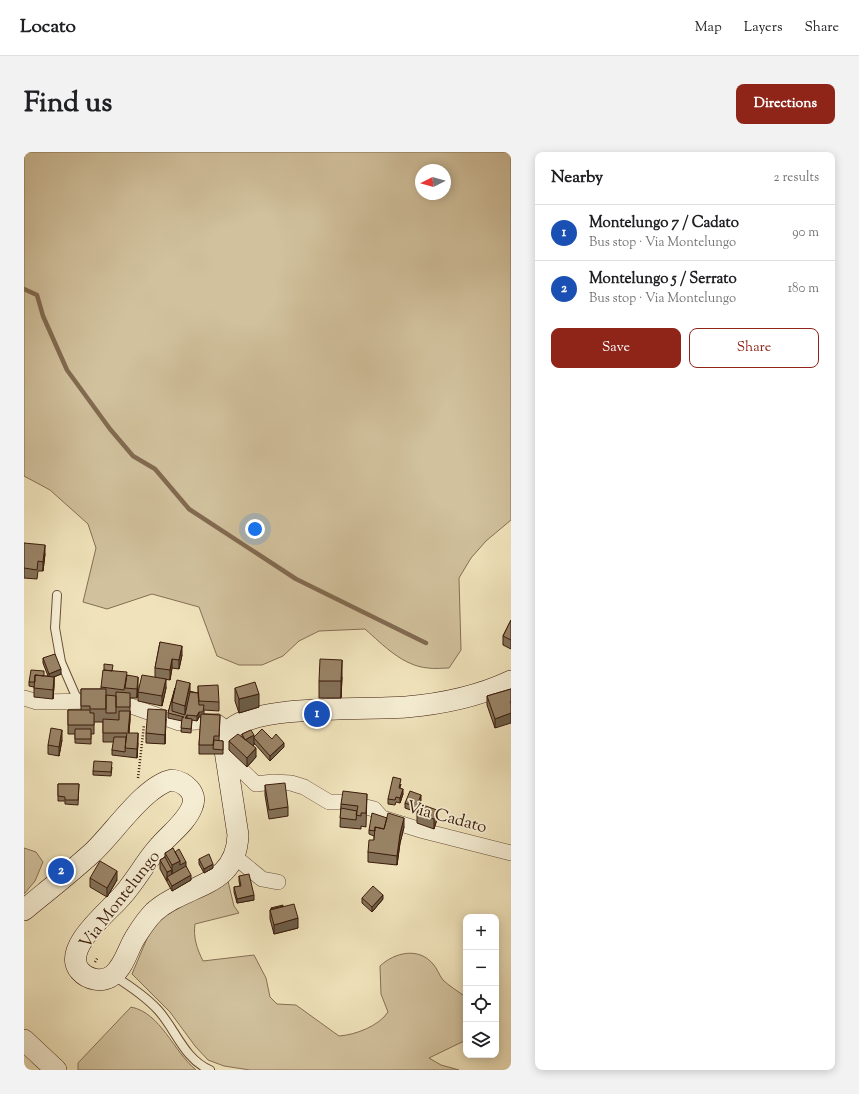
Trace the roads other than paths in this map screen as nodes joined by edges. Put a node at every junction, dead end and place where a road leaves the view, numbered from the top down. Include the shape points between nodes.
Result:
1 (57, 595) dead end
2 (511, 681) edge
3 (24, 698) edge
4 (78, 702) junction
5 (230, 731) junction
6 (227, 756) junction
7 (511, 853) edge
8 (234, 856) junction
9 (278, 882) dead end
10 (24, 910) edge
11 (113, 975) junction
12 (24, 1040) edge
13 (56, 1070) edge
14 (210, 1070) edge

1 - 4 lane via 55,628 61,662
2 - 5 street via 495,688 449,700 406,707 330,709 276,714 255,718
3 - 4 street via 38,702
4 - 5 street via 131,706 179,723 216,721
5 - 6 street via 224,744
6 - 7 street, Via Cadato via 256,784 291,783 304,787 329,802 346,802 374,809 382,818
6 - 8 street via 230,788 238,825 238,846
8 - 9 street via 262,879
8 - 11 street via 221,875 154,912
10 - 11 street, Via Montelungo via 93,852 158,786 172,780 190,789 193,806 188,815 80,944 76,961 84,974 100,980
11 - 14 lane via 147,999 168,1023 190,1058
12 - 13 street

